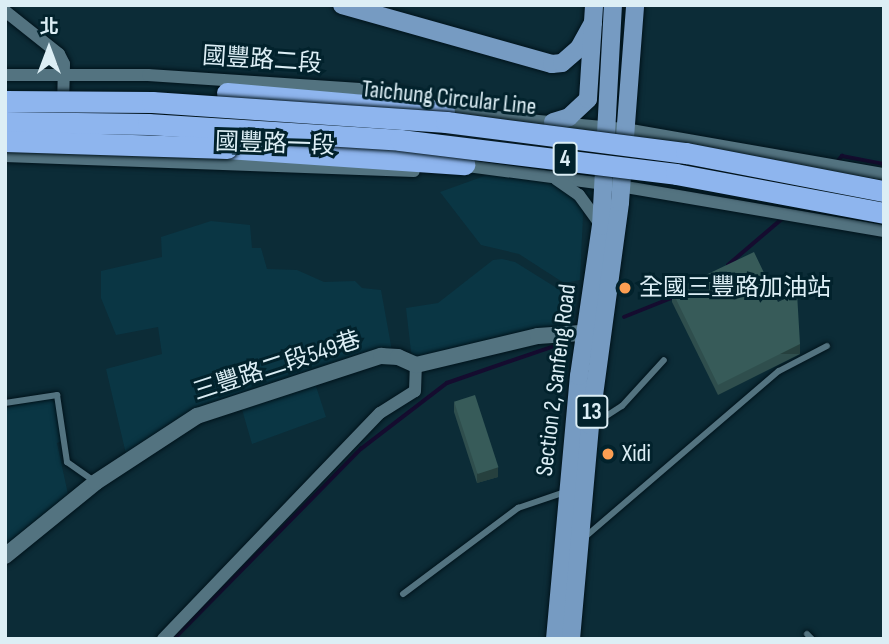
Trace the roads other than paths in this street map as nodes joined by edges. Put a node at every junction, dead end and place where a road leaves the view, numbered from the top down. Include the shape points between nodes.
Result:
1 (342, 5) edge
2 (613, 5) edge
3 (635, 5) edge
4 (5, 11) edge
5 (594, 14) edge
6 (63, 74) junction
7 (5, 75) edge
8 (148, 75) junction
9 (5, 88) edge
10 (5, 101) edge
11 (443, 112) junction
12 (5, 122) edge
13 (553, 122) junction
14 (607, 127) junction
15 (625, 129) junction
16 (5, 141) edge
17 (614, 153) junction
18 (5, 156) edge
19 (63, 156) junction
20 (406, 158) junction
21 (148, 160) junction
22 (464, 164) junction
23 (542, 174) junction
24 (884, 174) edge
25 (612, 185) junction
26 (876, 195) edge
27 (884, 202) edge
28 (884, 213) edge
29 (601, 226) junction
30 (862, 227) junction
31 (884, 231) edge
32 (584, 331) junction
33 (603, 333) junction
34 (827, 346) dead end
35 (664, 360) dead end
36 (416, 365) junction
37 (5, 403) edge
38 (590, 425) junction
39 (96, 482) junction
40 (567, 492) junction
41 (570, 543) junction
42 (5, 556) edge
43 (403, 594) dead end
44 (163, 639) edge
45 (555, 639) edge
46 (571, 639) edge

1 - 5 main road via 552,64 571,57
2 - 14 main road, 13
3 - 15 main road, 13
4 - 6 street via 59,54
5 - 13 main road via 588,99 569,117
6 - 7 street, 國豐路二段
6 - 8 street, 國豐路二段
6 - 19 street
8 - 11 street, 國豐路二段 via 386,91 417,97
8 - 21 street
9 - 11 highway via 227,93
10 - 26 highway, Taichung Circular Line / 4, bridge via 152,102 446,122 686,153
11 - 13 street, 國豐路二段
12 - 28 highway, Taichung Circular Line / 4, bridge via 148,124 400,139 676,174
13 - 14 street, 國豐路二段
14 - 15 street, 國豐路二段
14 - 17 main road, Section 2, Sanfeng Road / 13
15 - 17 main road, Section 2, Sanfeng Road / 13
15 - 24 street, 國豐路二段
16 - 20 highway, bridge
17 - 20 highway via 467,137
17 - 25 main road, Section 2, Sanfeng Road / 13
17 - 26 street
18 - 19 street, 國豐路一段
19 - 21 street, 國豐路一段
20 - 22 highway
21 - 22 street, 國豐路一段 via 417,171
22 - 23 street, 國豐路一段
23 - 25 street
23 - 29 street via 579,195
25 - 29 main road, Section 2, Sanfeng Road / 13
25 - 30 street
25 - 33 main road, Section 2, Sanfeng Road / 13
26 - 27 street
26 - 30 street
29 - 32 main road, Section 2, Sanfeng Road / 13
30 - 31 street
32 - 33 street, 三豐路二段549巷
32 - 36 street, 三豐路二段549巷 via 537,336
32 - 40 main road, Section 2, Sanfeng Road / 13
33 - 38 main road, Section 2, Sanfeng Road / 13
34 - 41 lane via 779,371
35 - 38 lane via 622,406
36 - 39 street, 三豐路二段549巷 via 380,356 197,416
36 - 44 street via 415,391 380,413
37 - 39 lane via 57,395 67,462
38 - 41 main road, Section 2, Sanfeng Road / 13
39 - 42 street, 三豐路二段549巷
40 - 41 main road, Section 2, Sanfeng Road / 13
40 - 43 lane via 518,508
41 - 45 main road, Section 2, Sanfeng Road / 13
41 - 46 main road, Section 2, Sanfeng Road / 13

